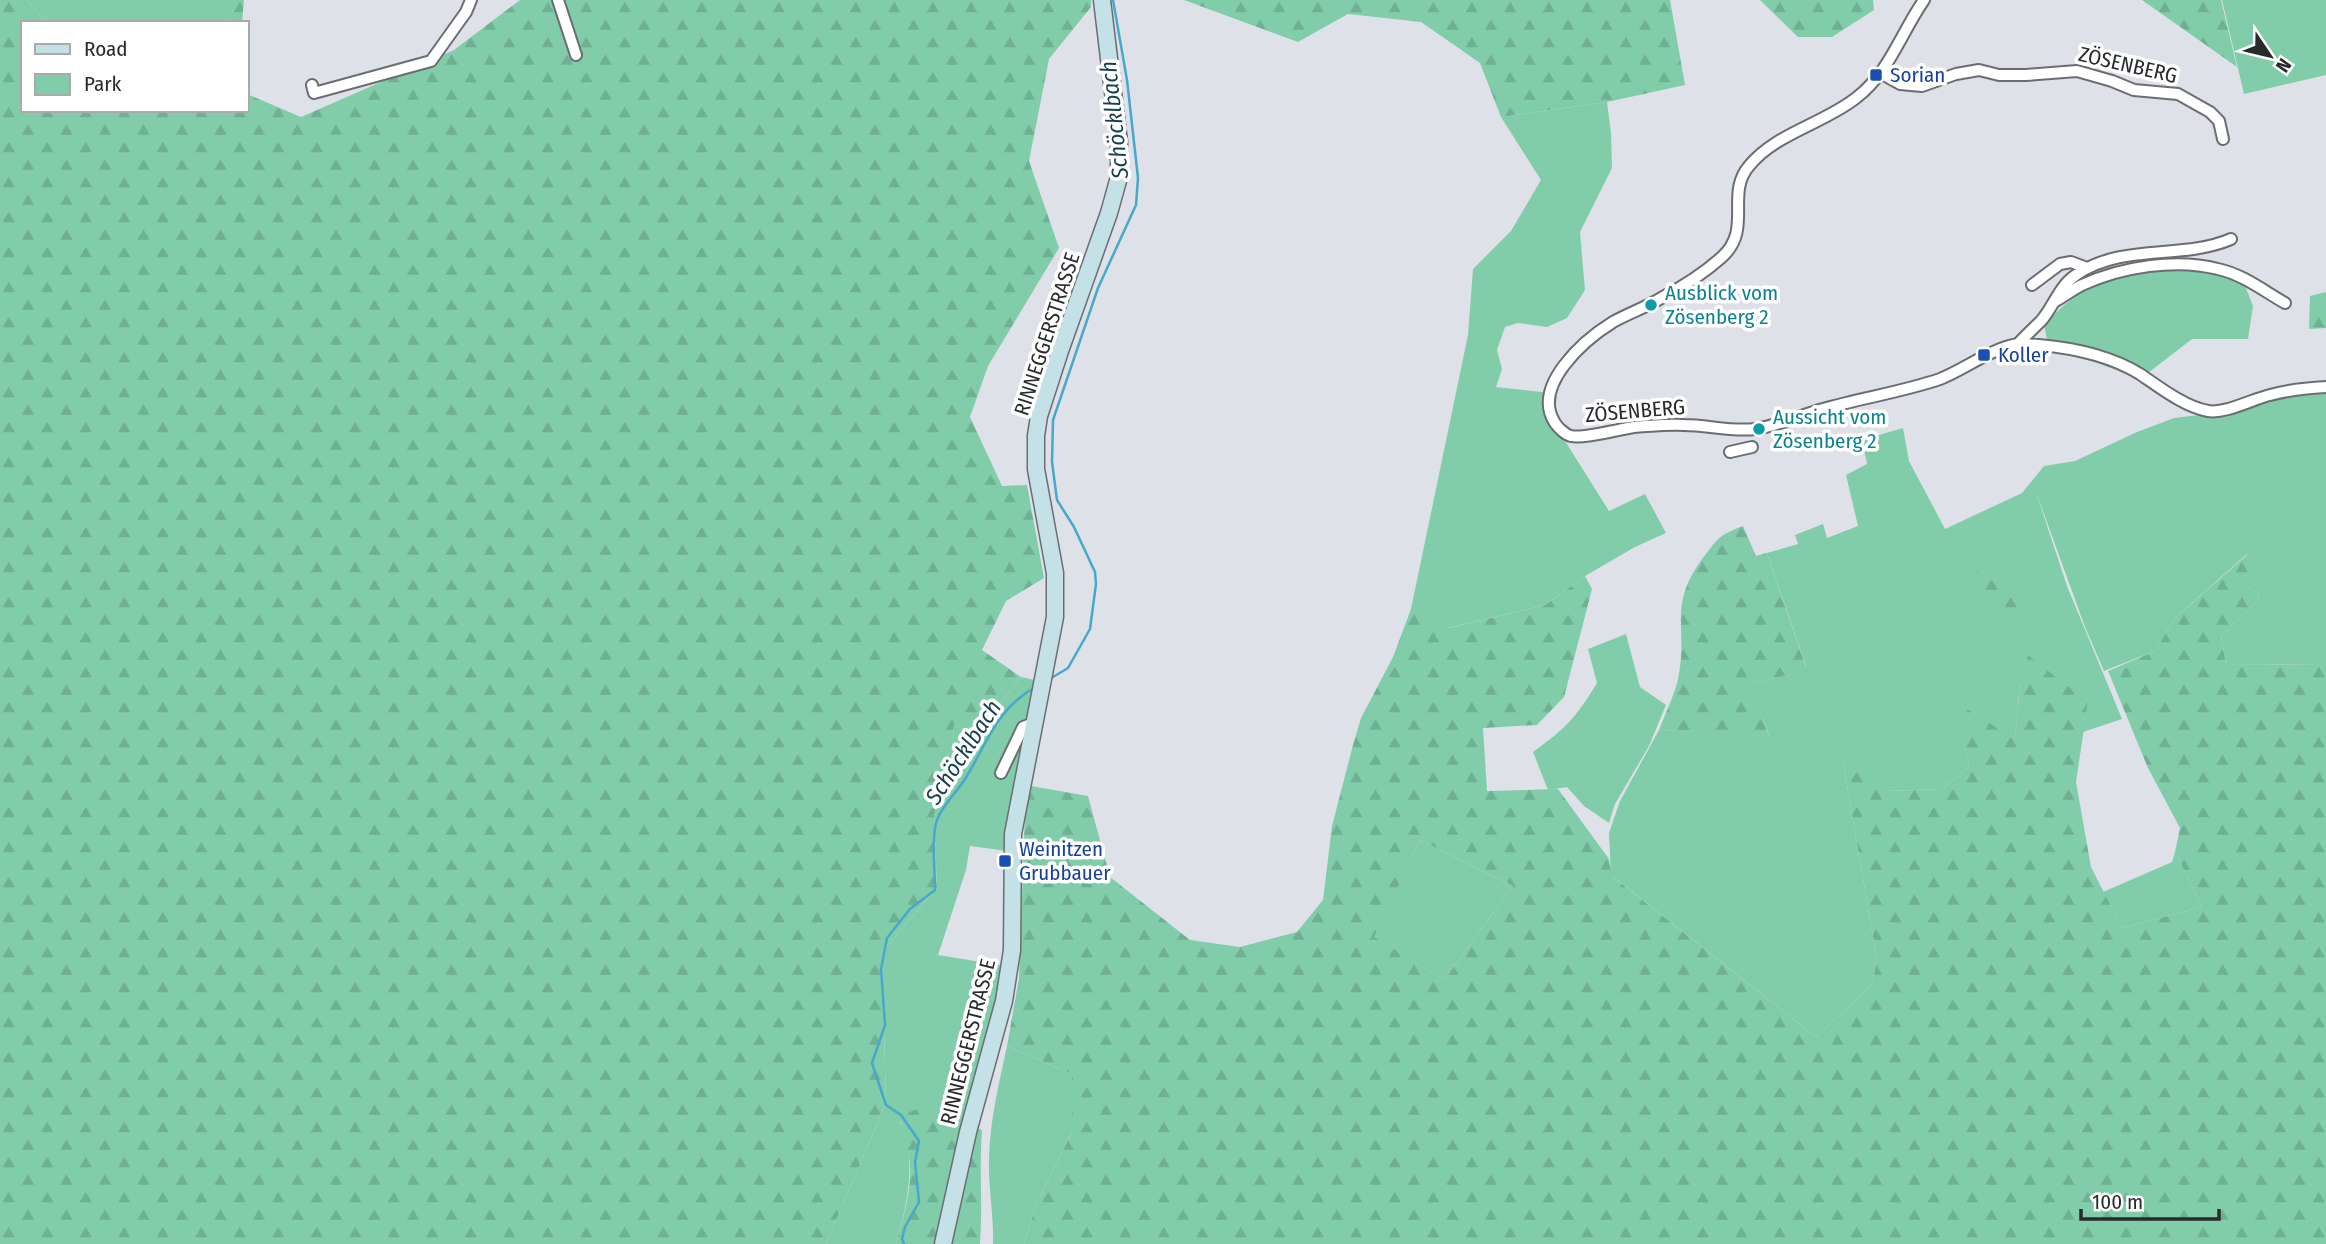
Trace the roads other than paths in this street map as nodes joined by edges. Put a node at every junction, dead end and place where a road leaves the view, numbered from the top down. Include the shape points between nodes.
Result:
1 (471, 0) edge
2 (558, 0) edge
3 (1102, 0) edge
4 (1924, 0) edge
5 (576, 55) dead end
6 (1882, 74) junction
7 (312, 85) dead end
8 (2223, 139) dead end
9 (2231, 239) dead end
10 (2087, 268) junction
11 (2032, 285) dead end
12 (2285, 303) dead end
13 (2052, 304) junction
14 (2018, 344) junction
15 (2326, 387) edge
16 (1752, 447) dead end
17 (1730, 452) dead end
18 (1035, 716) junction
19 (1001, 773) dead end
20 (943, 1244) edge

1 - 7 street via 431,61 314,93
2 - 5 street
3 - 18 main road, RINNEGGERSTRASSE via 1119,177 1048,384 1036,436 1037,484 1055,573 1055,617
4 - 6 street, ZÖSENBERG
6 - 8 street, ZÖSENBERG via 1922,86 1979,71 2026,75 2077,71 2134,90 2178,94 2219,121
6 - 14 street, ZÖSENBERG via 1855,99 1778,142 1747,167 1740,179 1740,224 1732,246 1694,279 1593,336 1567,361 1550,393 1555,424 1572,436 1683,424 1754,429 1938,379
9 - 10 street, ZÖSENBERG via 2213,247 2116,258
10 - 11 street, ZÖSENBERG via 2071,262 2060,264
10 - 13 street, ZÖSENBERG via 2067,283
12 - 13 street, ZÖSENBERG via 2219,269 2189,265 2122,271 2082,285
13 - 14 street, ZÖSENBERG
14 - 15 street, ZÖSENBERG via 2106,357 2208,411 2271,394
16 - 17 street
18 - 19 street, RINNEGGERSTRASSE via 1023,727
18 - 20 main road, RINNEGGERSTRASSE via 1013,834 1012,950 1004,1001

